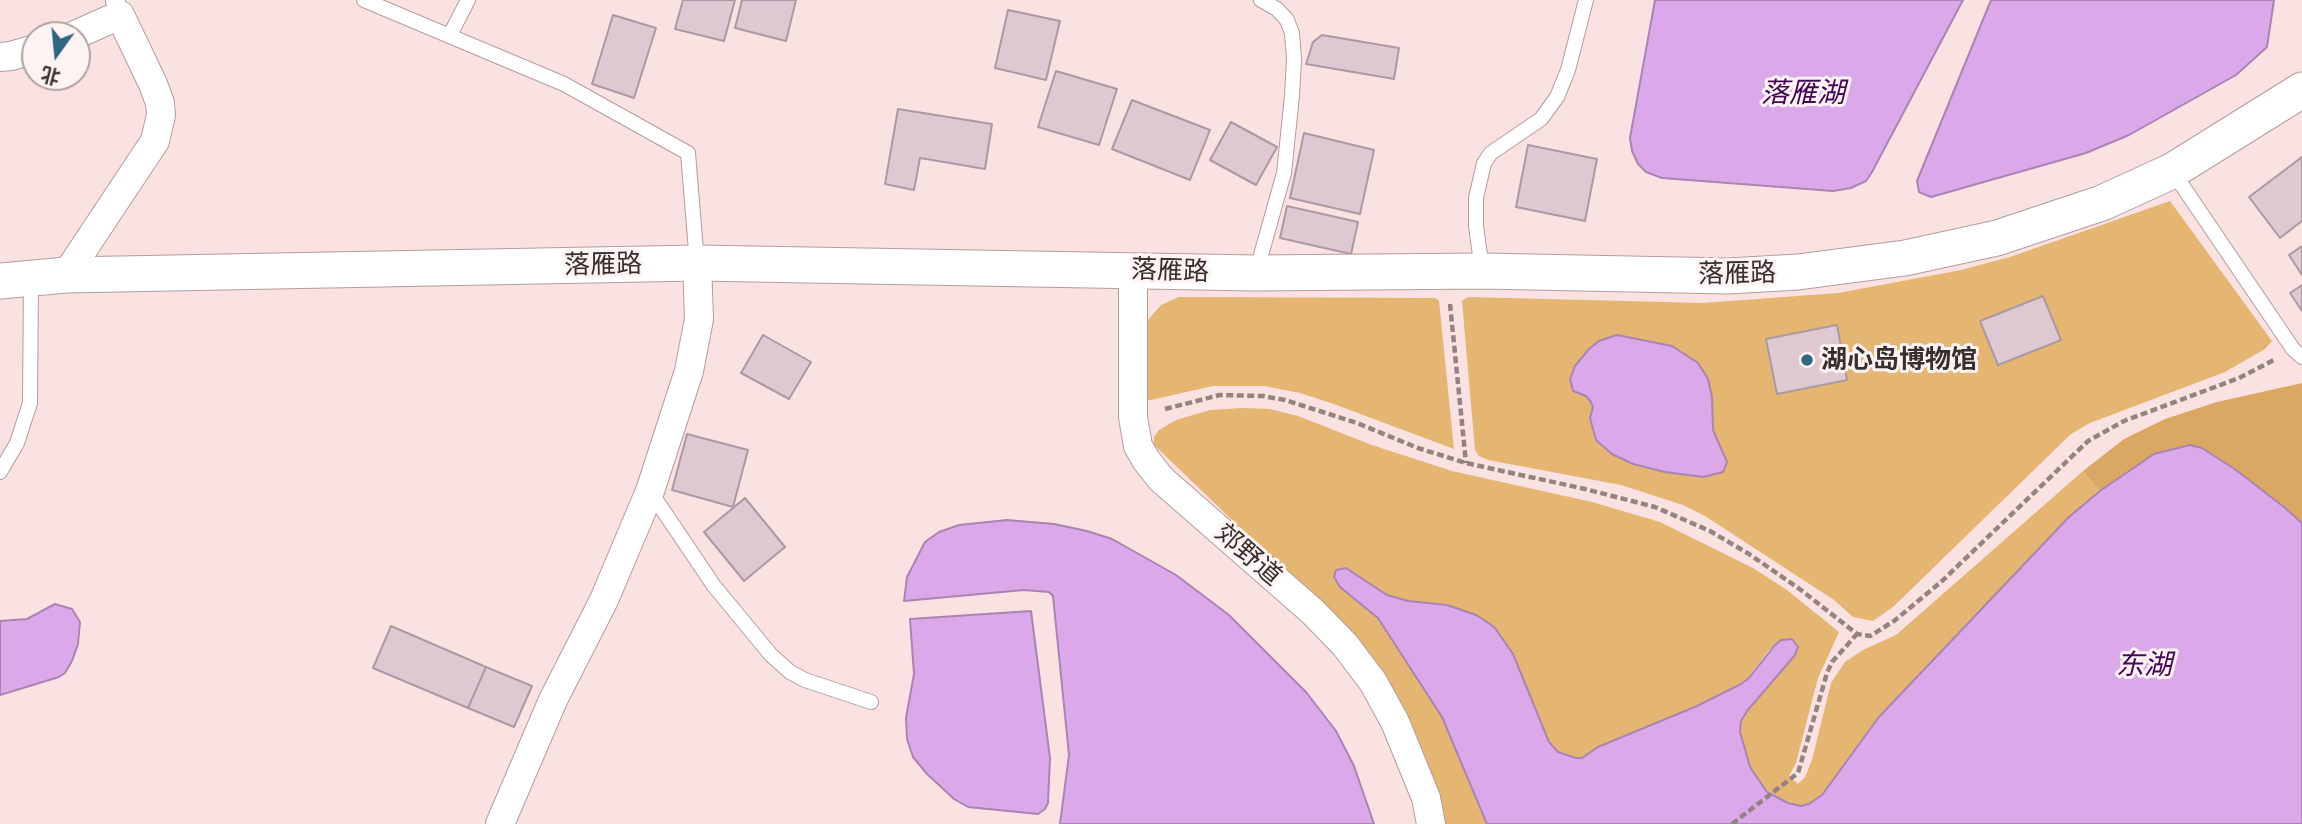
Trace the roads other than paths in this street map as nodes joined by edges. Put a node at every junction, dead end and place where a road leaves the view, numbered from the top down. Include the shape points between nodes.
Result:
1 (364, 0) edge
2 (468, 0) edge
3 (1261, 0) edge
4 (1586, 0) edge
5 (116, 4) edge
6 (91, 23) edge
7 (450, 35) junction
8 (21, 53) edge
9 (0, 57) edge
10 (2302, 90) edge
11 (2172, 171) junction
12 (697, 263) junction
13 (1133, 270) junction
14 (1483, 271) junction
15 (1256, 273) junction
16 (66, 275) junction
17 (15, 280) edge
18 (2298, 353) edge
19 (0, 472) edge
20 (650, 491) junction
21 (871, 702) dead end
22 (500, 824) edge
23 (1431, 824) edge

1 - 7 lane
2 - 7 lane
3 - 15 lane via 1287,20 1294,59 1283,173
4 - 14 lane via 1558,97 1541,119 1491,153 1479,176 1476,226
5 - 6 street
5 - 16 street via 160,103 160,128
7 - 12 lane via 564,84 688,153
8 - 9 street
10 - 11 street, 落雁路
11 - 14 street, 落雁路 via 2102,203 1997,238 1905,258 1728,276
11 - 18 lane
12 - 13 street, 落雁路
12 - 16 street, 落雁路
12 - 20 street via 698,319 691,360
13 - 15 street, 落雁路
13 - 23 street, 郊野道 via 1133,418 1138,446 1161,478 1345,645 1395,722 1426,798
14 - 15 street, 落雁路
16 - 17 street, 落雁路
17 - 19 lane via 30,402 18,443
20 - 21 lane via 714,586 771,655 805,680
20 - 22 street

